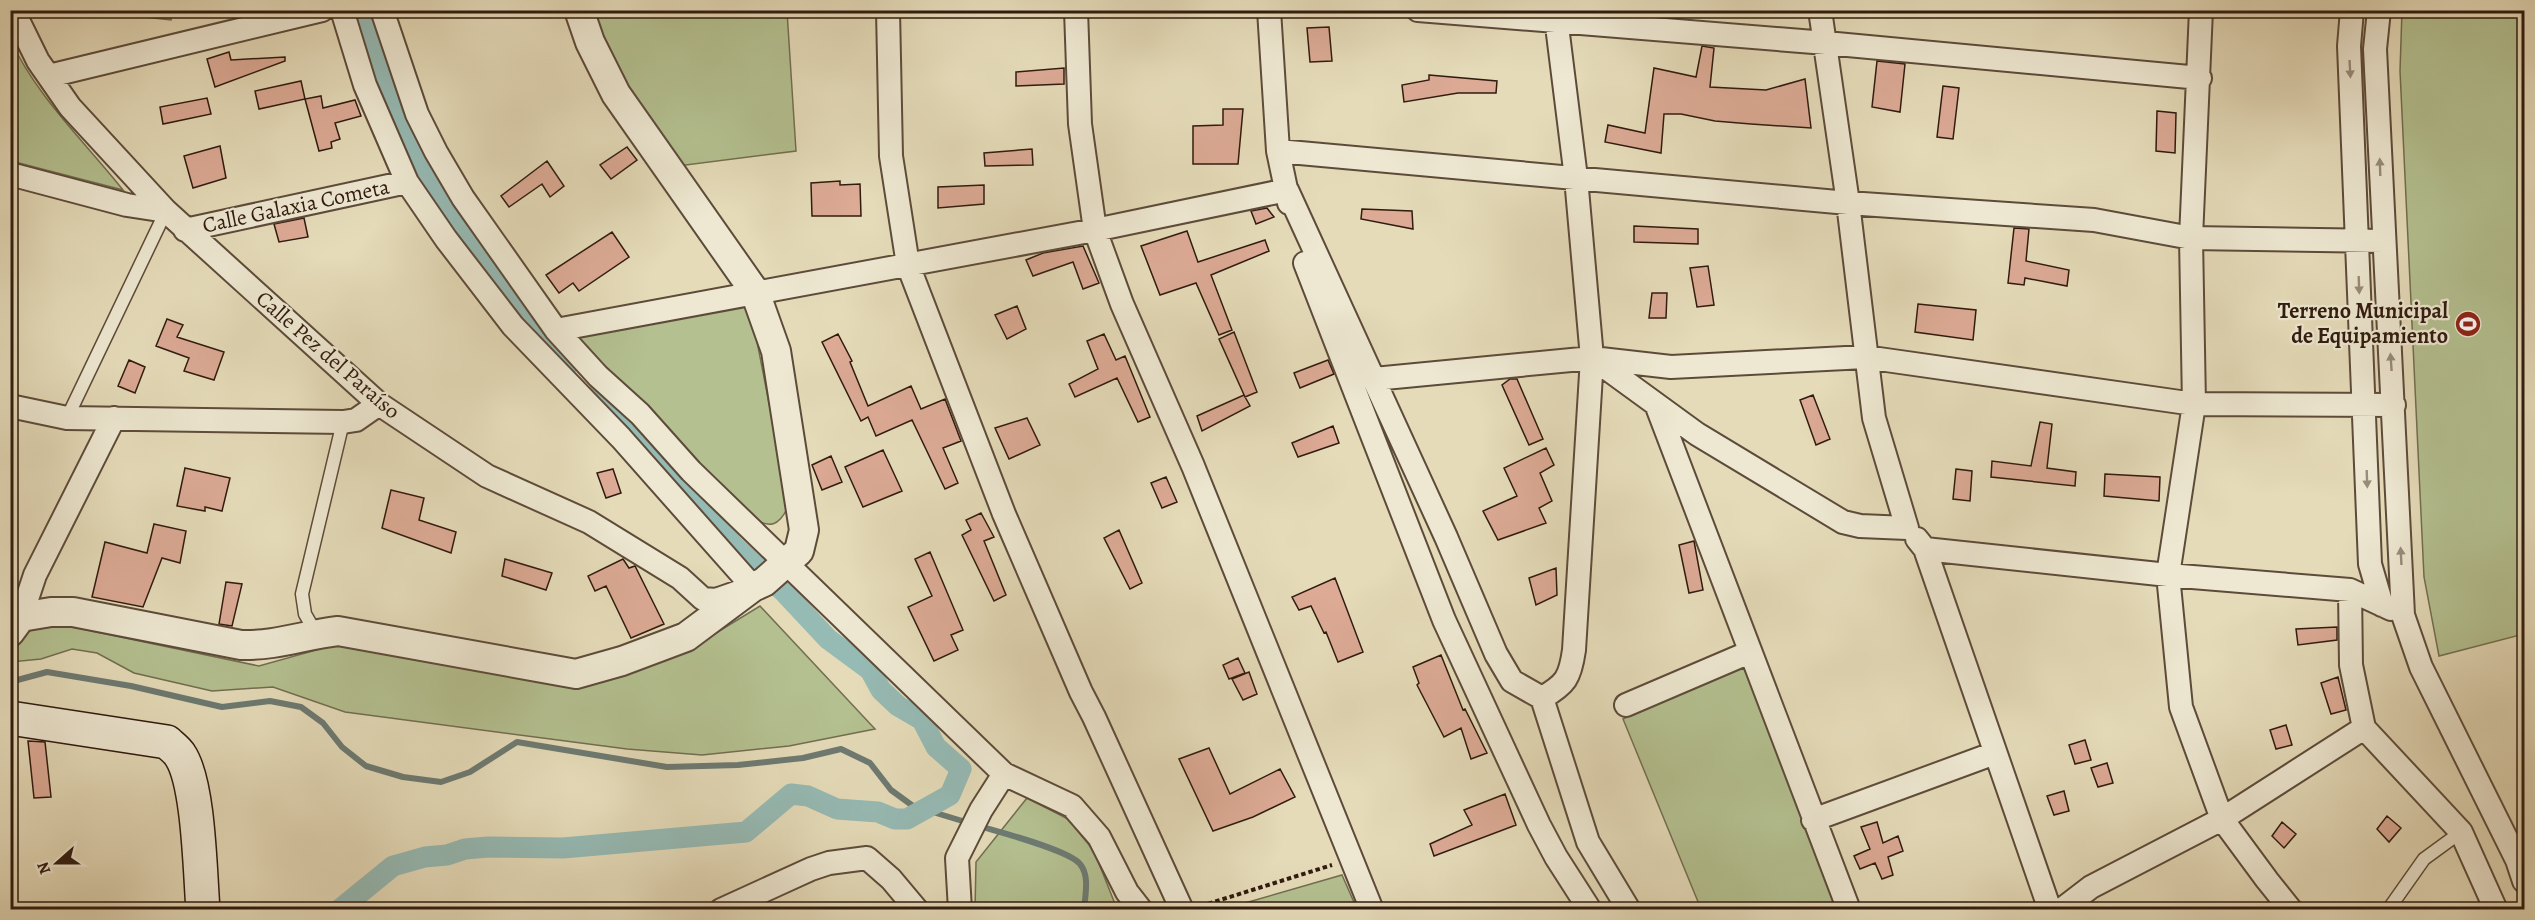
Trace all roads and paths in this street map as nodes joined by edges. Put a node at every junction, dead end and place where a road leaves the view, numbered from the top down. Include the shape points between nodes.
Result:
1 (13, 10) edge
2 (322, 10) edge
3 (342, 10) edge
4 (382, 10) edge
5 (579, 10) edge
6 (888, 10) edge
7 (1076, 10) edge
8 (1269, 10) edge
9 (1418, 10) edge
10 (1820, 10) edge
11 (2201, 10) edge
12 (2352, 10) edge
13 (2379, 10) edge
14 (1556, 16) edge
15 (1826, 43) junction
16 (49, 76) junction
17 (2200, 78) junction
18 (1278, 151) junction
19 (10, 174) edge
20 (1576, 178) junction
21 (407, 182) junction
22 (1287, 190) junction
23 (1848, 203) junction
24 (166, 211) junction
25 (185, 230) junction
26 (1095, 230) junction
27 (2191, 238) junction
28 (2358, 241) junction
29 (2383, 241) junction
30 (908, 265) junction
31 (754, 292) junction
32 (556, 330) junction
33 (1865, 357) junction
34 (1593, 358) junction
35 (1374, 379) junction
36 (2364, 403) junction
37 (380, 404) junction
38 (1656, 404) junction
39 (2194, 404) junction
40 (2394, 405) junction
41 (10, 406) edge
42 (67, 418) junction
43 (114, 418) junction
44 (343, 422) junction
45 (1907, 528) junction
46 (1925, 549) junction
47 (770, 575) junction
48 (2168, 575) junction
49 (2350, 590) junction
50 (2382, 605) junction
51 (2403, 615) junction
52 (14, 624) edge
53 (316, 633) junction
54 (1750, 652) junction
55 (1542, 698) junction
56 (1626, 705) dead end
57 (10, 718) edge
58 (2364, 728) junction
59 (1995, 753) junction
60 (1004, 774) junction
61 (2222, 819) junction
62 (1814, 820) junction
63 (2461, 832) junction
64 (1352, 858) junction
65 (2521, 863) edge
66 (2524, 881) edge
67 (1191, 908) edge
68 (203, 909) edge
69 (721, 909) edge
70 (917, 909) edge
71 (960, 909) edge
72 (1141, 909) edge
73 (1372, 909) edge
74 (1590, 909) edge
75 (1629, 909) edge
76 (1849, 909) edge
77 (2050, 909) edge
78 (2061, 909) edge
79 (2292, 909) edge
80 (2388, 909) edge
81 (2496, 909) edge

1 - 16 street, Calle Pez del Paraíso
2 - 16 street
3 - 21 street via 365,85
4 - 32 street via 417,114 436,152 463,198
5 - 31 street via 616,94
6 - 30 street via 891,156
7 - 26 street via 1080,124
8 - 18 street
9 - 14 street
10 - 15 street
11 - 17 street
12 -> 28 street via 2349,46
29 -> 13 street via 2375,49
14 - 15 street
14 - 20 street
15 - 17 street
15 - 23 street
16 - 24 street, Calle Pez del Paraíso via 70,106
17 - 27 street
18 - 20 street
18 - 22 street
19 - 24 street via 127,205
20 - 23 street
20 - 34 street
21 - 25 street, Calle Galaxia Cometa
21 - 47 street via 513,326 621,438
22 - 26 street
22 - 35 street
22 - 74 street via 1295,235 1444,620 1539,825
23 - 27 street via 2094,220
23 - 33 street
24 - 25 street, Calle Pez del Paraíso
24 - 42 lane
25 - 37 street, Calle Pez del Paraíso
26 - 30 street
26 - 64 street via 1122,304
27 - 28 street
27 - 39 street
28 - 29 street
28 -> 36 street
40 -> 29 street
30 - 31 street
30 - 67 street via 1004,514 1081,692
31 - 32 street
31 - 47 street via 776,351 804,530 799,551
32 - 47 street via 691,471
33 - 34 street via 1671,367
33 - 39 street
33 - 45 street via 1874,418
34 - 35 street
34 - 38 street
34 - 55 street via 1571,674 1559,688
35 - 55 street via 1496,654 1512,681
36 - 39 street
36 - 40 street
36 -> 50 street via 2370,564
37 - 44 street via 356,420
37 - 47 street, Calle Pez del Paraíso via 487,476 589,522 680,578 704,599 716,600
38 - 45 street via 1744,464 1843,522
38 - 54 street
39 - 48 street
51 -> 40 street
41 - 42 street
42 - 43 street
43 - 44 street
43 - 52 street
44 - 53 lane via 302,594 305,614
45 - 46 street
46 - 48 street
46 - 59 street
47 - 53 street via 686,637 576,674 338,631
47 - 60 street
48 - 49 street
48 - 61 street via 2181,707
49 - 50 street
49 - 58 street via 2351,665
50 - 51 street
51 - 65 street via 2421,667
52 - 53 street via 51,612 73,612 241,645 268,645
54 - 56 street
54 - 62 street
55 - 75 street via 1588,842
57 - 68 main road via 167,742 180,754 195,813
58 - 61 street
58 - 63 street
59 - 62 street
59 - 77 street
60 - 71 street via 957,858
60 - 72 street via 1072,806 1099,837 1127,892
61 - 78 street via 2091,887
61 - 79 street
62 - 76 street
63 - 80 lane via 2424,859
63 - 81 street
64 - 67 path
64 - 73 street
65 - 66 street
69 - 70 street via 811,869 867,858

